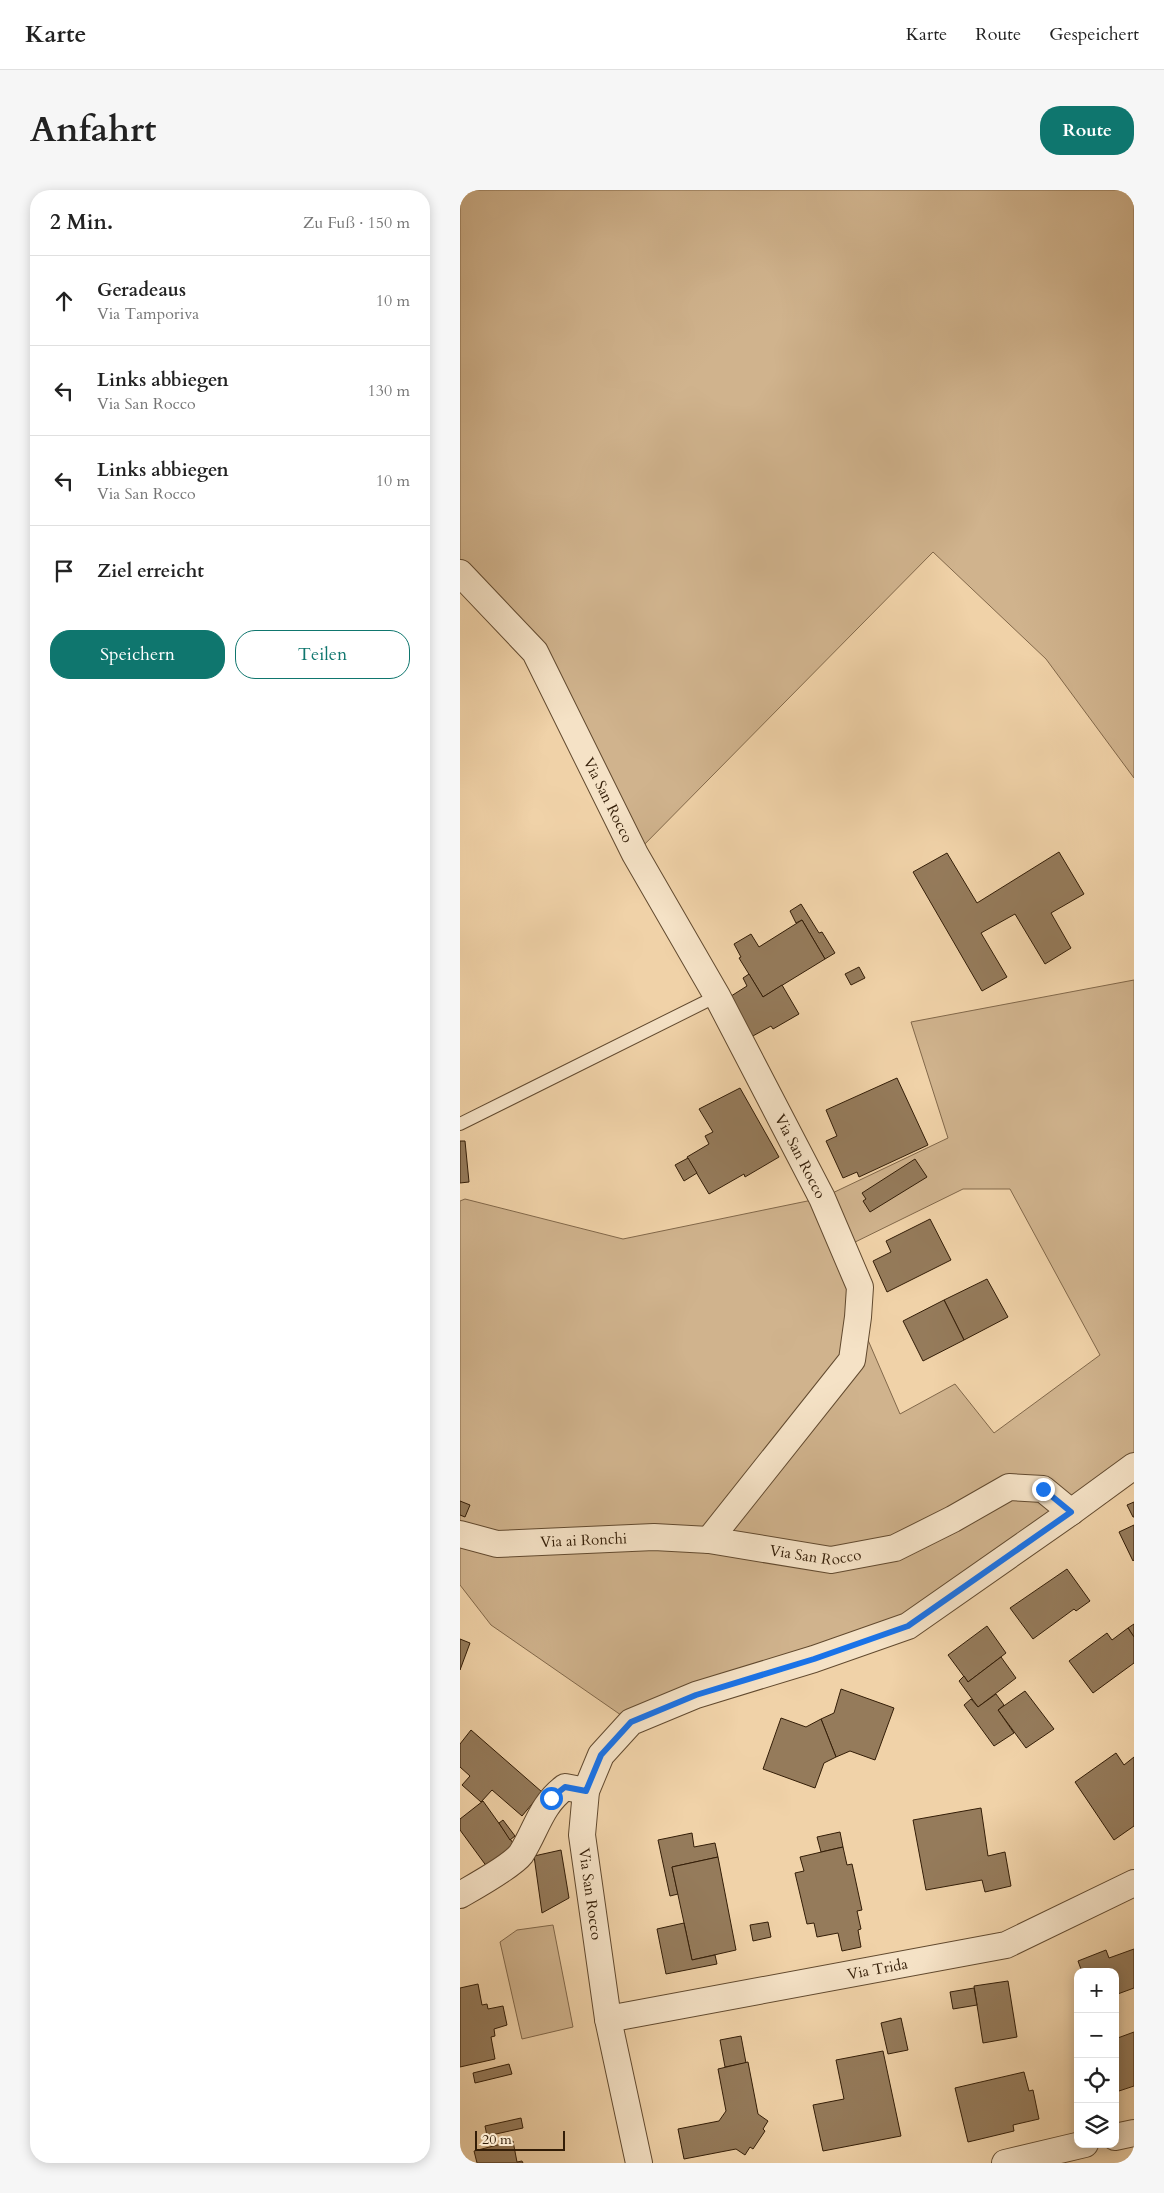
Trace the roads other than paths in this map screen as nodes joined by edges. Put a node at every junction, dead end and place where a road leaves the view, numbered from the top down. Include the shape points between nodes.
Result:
1 (460, 573) edge
2 (718, 996) junction
3 (460, 1124) edge
4 (1134, 1466) edge
5 (1071, 1512) junction
6 (460, 1534) edge
7 (709, 1540) junction
8 (586, 1791) junction
9 (1134, 1882) edge
10 (460, 1895) edge
11 (608, 2019) junction
12 (1134, 2133) edge
13 (1119, 2136) edge
14 (1074, 2147) edge
15 (639, 2163) edge
16 (1005, 2163) edge

1 - 2 street, Via San Rocco via 535,652 635,854
2 - 3 lane
2 - 7 street, Via San Rocco via 822,1198 860,1288 852,1360
4 - 5 street
5 - 7 street, Via San Rocco via 1043,1489 1010,1488 895,1548 832,1560
5 - 8 street, Via San Rocco via 908,1626 696,1695 631,1722 601,1755
6 - 7 street, Via ai Ronchi via 497,1544 654,1537
8 - 10 street via 565,1787 551,1798 520,1856
8 - 11 street, Via San Rocco via 582,1835
9 - 11 street, Via Trida via 1006,1945
11 - 15 street, Via San Rocco
12 - 13 street
14 - 16 street

